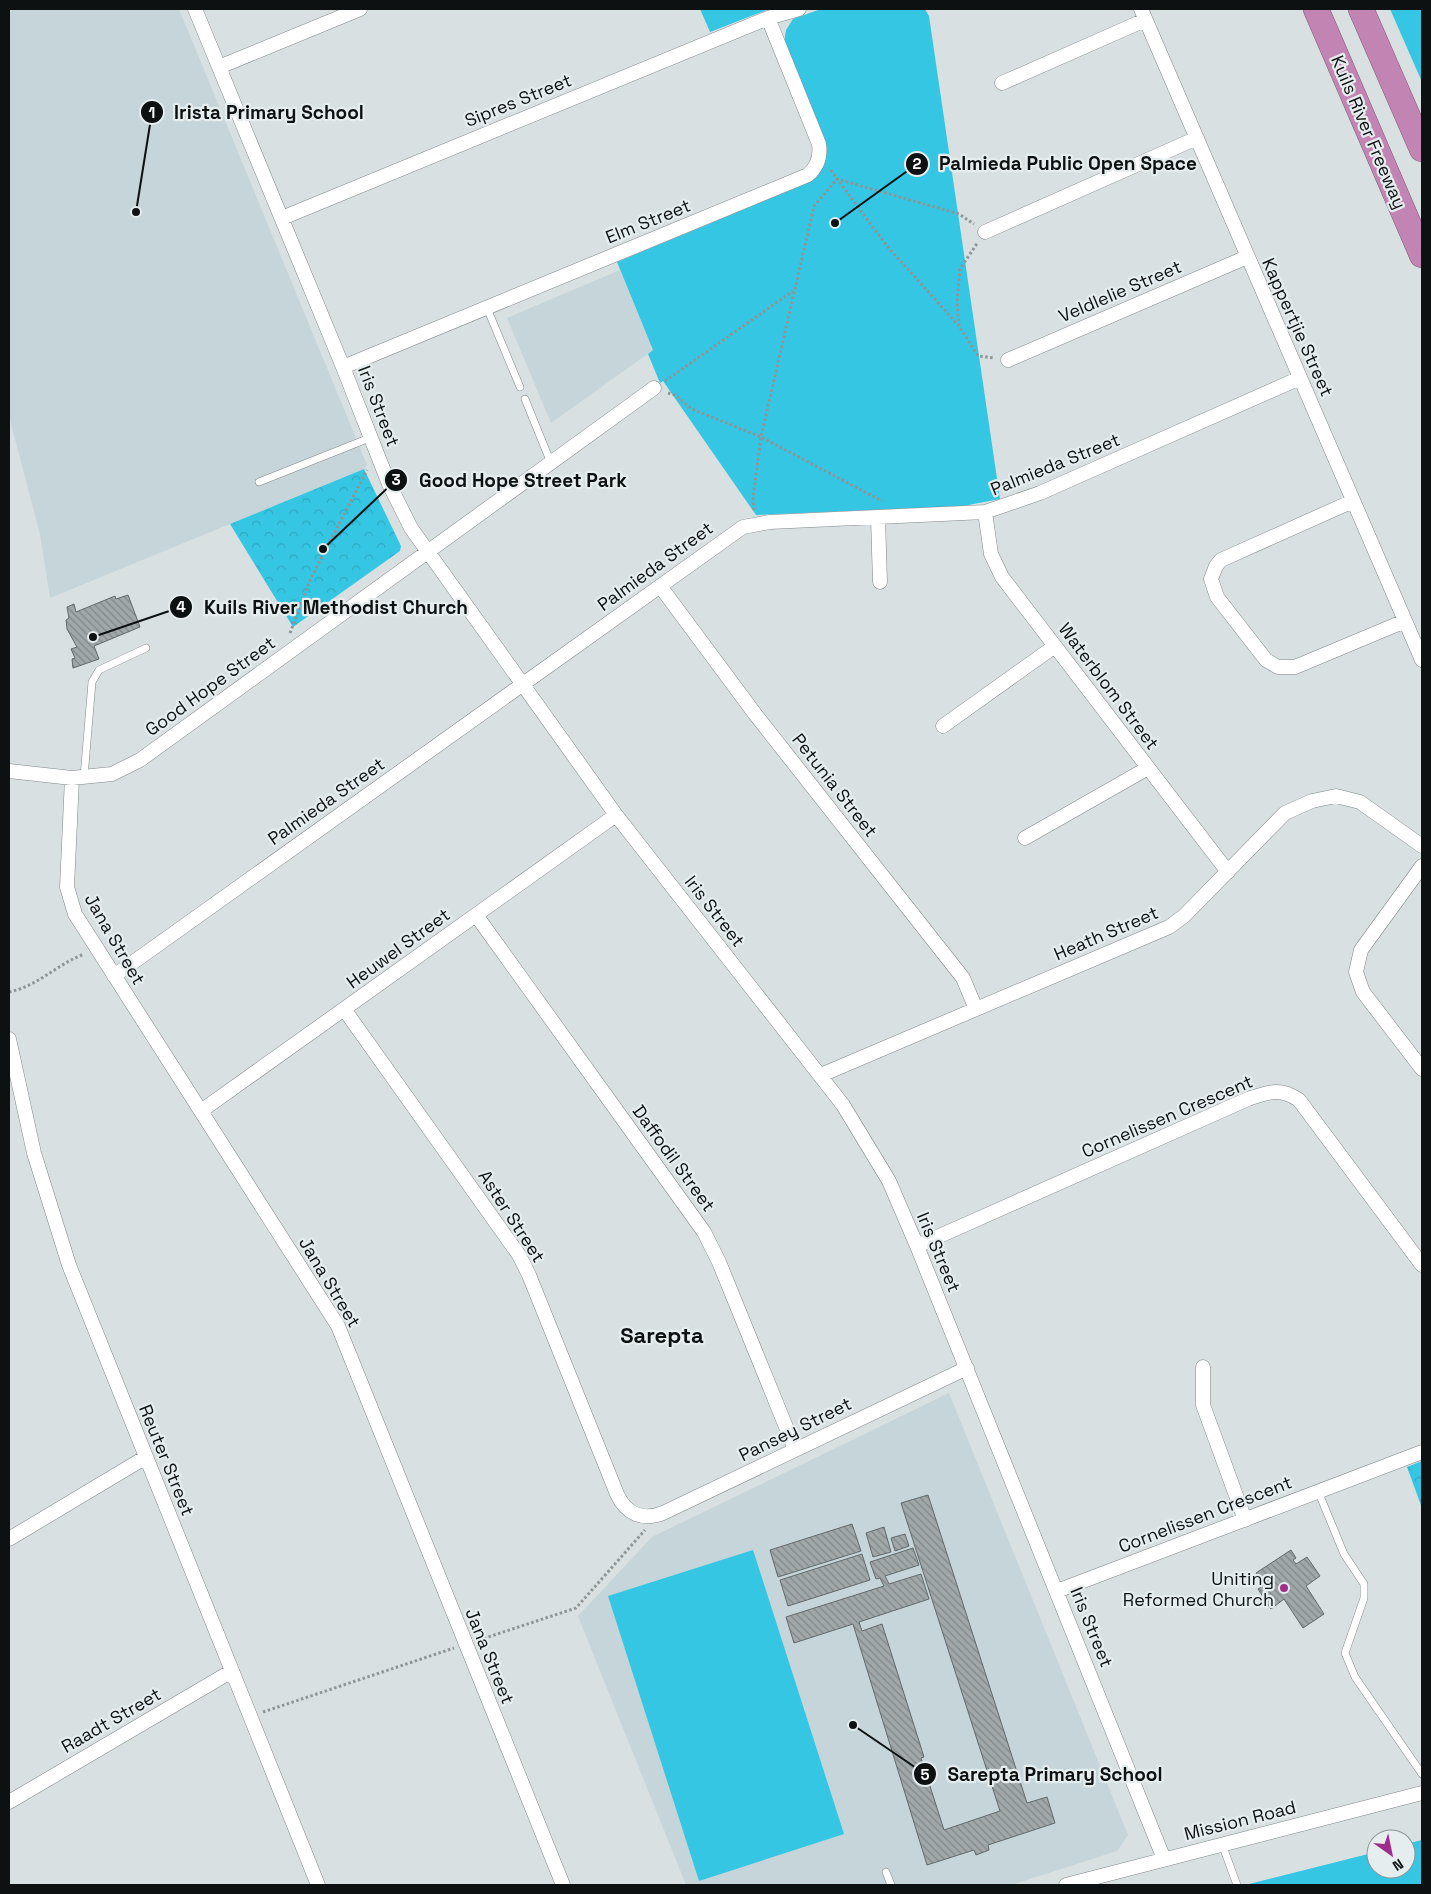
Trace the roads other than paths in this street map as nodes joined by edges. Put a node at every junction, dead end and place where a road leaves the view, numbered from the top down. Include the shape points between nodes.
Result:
1 (195, 9) edge
2 (360, 9) edge
3 (799, 9) edge
4 (1316, 9) edge
5 (1362, 9) edge
6 (1143, 14) edge
7 (768, 18) junction
8 (219, 67) junction
9 (1002, 83) dead end
10 (1197, 138) junction
11 (1422, 149) edge
12 (282, 218) junction
13 (985, 232) road end
14 (1422, 255) edge
15 (1247, 257) junction
16 (487, 308) junction
17 (1008, 360) road end
18 (344, 367) junction
19 (1300, 378) junction
20 (520, 387) dead end
21 (654, 388) road end
22 (525, 399) dead end
23 (372, 437) junction
24 (551, 463) junction
25 (259, 482) dead end
26 (1353, 501) junction
27 (985, 512) junction
28 (878, 518) junction
29 (427, 552) junction
30 (880, 582) dead end
31 (660, 586) junction
32 (1405, 621) junction
33 (1055, 646) junction
34 (146, 648) dead end
35 (1422, 660) edge
36 (522, 684) junction
37 (943, 726) dead end
38 (1148, 768) junction
39 (9, 771) edge
40 (78, 777) junction
41 (616, 815) junction
42 (1025, 838) dead end
43 (1422, 846) edge
44 (1422, 866) edge
45 (1228, 872) junction
46 (476, 916) junction
47 (114, 976) junction
48 (344, 1009) junction
49 (976, 1009) junction
50 (9, 1039) edge
51 (1422, 1069) edge
52 (821, 1075) junction
53 (201, 1111) junction
54 (918, 1246) junction
55 (1422, 1264) edge
56 (1203, 1367) dead end
57 (967, 1368) junction
58 (795, 1449) junction
59 (1422, 1452) edge
60 (146, 1458) junction
61 (1318, 1491) junction
62 (637, 1516) joint
63 (1245, 1520) junction
64 (9, 1539) edge
65 (1057, 1591) junction
66 (232, 1671) junction
67 (1422, 1774) edge
68 (1422, 1793) edge
69 (9, 1802) edge
70 (1222, 1844) junction
71 (1164, 1859) junction
72 (886, 1872) dead end
73 (314, 1884) edge
74 (563, 1885) edge
75 (890, 1885) edge
76 (1066, 1885) edge
77 (1237, 1885) edge

1 - 8 street, Iris Street
2 - 8 street
3 - 7 street
4 - 14 highway, Kuils River Freeway
5 - 11 highway
6 - 9 street
6 - 10 street, Kappertjie Street
7 - 12 street, Sipres Street
7 - 16 street, Elm Street via 818,144 820,153 813,170 801,179
8 - 12 street, Iris Street
10 - 13 street
10 - 15 street, Kappertjie Street
12 - 18 street, Iris Street
15 - 17 street, Veldlelie Street
15 - 19 street, Kappertjie Street
16 - 18 street, Elm Street
16 - 20 lane
18 - 23 street, Iris Street
19 - 26 street, Kappertjie Street
19 - 27 street, Palmieda Street via 1040,493
21 - 24 street, Good Hope Street
22 - 24 lane
23 - 25 lane
23 - 29 street, Iris Street via 389,484
24 - 29 street, Good Hope Street
26 - 32 street, Kappertjie Street
26 - 32 street via 1221,560 1213,573 1214,592 1266,660 1283,668 1295,667
27 - 28 street, Palmieda Street
27 - 33 street, Waterblom Street via 989,544 998,570
28 - 30 street
28 - 31 street, Palmieda Street via 755,523 733,533
29 - 36 street, Iris Street
29 - 40 street, Good Hope Street via 140,760 112,774
31 - 36 street, Palmieda Street
31 - 49 street, Petunia Street via 755,714 962,978
32 - 35 street, Kappertjie Street
33 - 37 street
33 - 38 street, Waterblom Street
34 - 40 lane via 94,675
36 - 41 street, Iris Street
36 - 47 street, Palmieda Street
38 - 42 street
38 - 45 street, Waterblom Street
39 - 40 street, Good Hope Street
40 - 47 street, Jana Street via 67,887 75,914
41 - 46 street, Heuwel Street
41 - 52 street, Iris Street
43 - 45 street, Heath Street via 1360,802 1336,796 1286,813
44 - 51 street via 1361,950 1356,972 1363,992
45 - 49 street, Heath Street via 1169,927
46 - 48 street, Heuwel Street
46 - 58 street, Daffodil Street via 704,1232
47 - 53 street, Jana Street
48 - 53 street, Heuwel Street
48 - 62 street, Aster Street via 519,1255 617,1494 624,1507
49 - 52 street, Heath Street
50 - 60 street, Reuter Street via 34,1153 60,1237
52 - 54 street, Iris Street via 876,1158
53 - 74 street, Jana Street via 338,1326
54 - 55 street, Cornelissen Crescent via 1248,1099 1277,1091 1288,1092 1299,1100
54 - 57 street, Iris Street
56 - 63 street via 1203,1404
57 - 58 street, Pansey Street
57 - 65 street, Iris Street
58 - 62 street, Pansey Street via 663,1513
59 - 61 street, Cornelissen Crescent
60 - 64 street
60 - 66 street, Reuter Street
61 - 63 street, Cornelissen Crescent
61 - 67 lane via 1344,1554 1364,1584 1364,1598 1345,1653 1355,1677
63 - 65 street, Cornelissen Crescent
65 - 71 street, Iris Street
66 - 69 street, Raadt Street
66 - 73 street, Reuter Street
68 - 70 street, Mission Road
70 - 71 street, Mission Road
70 - 77 lane
71 - 76 street, Mission Road
72 - 75 lane

